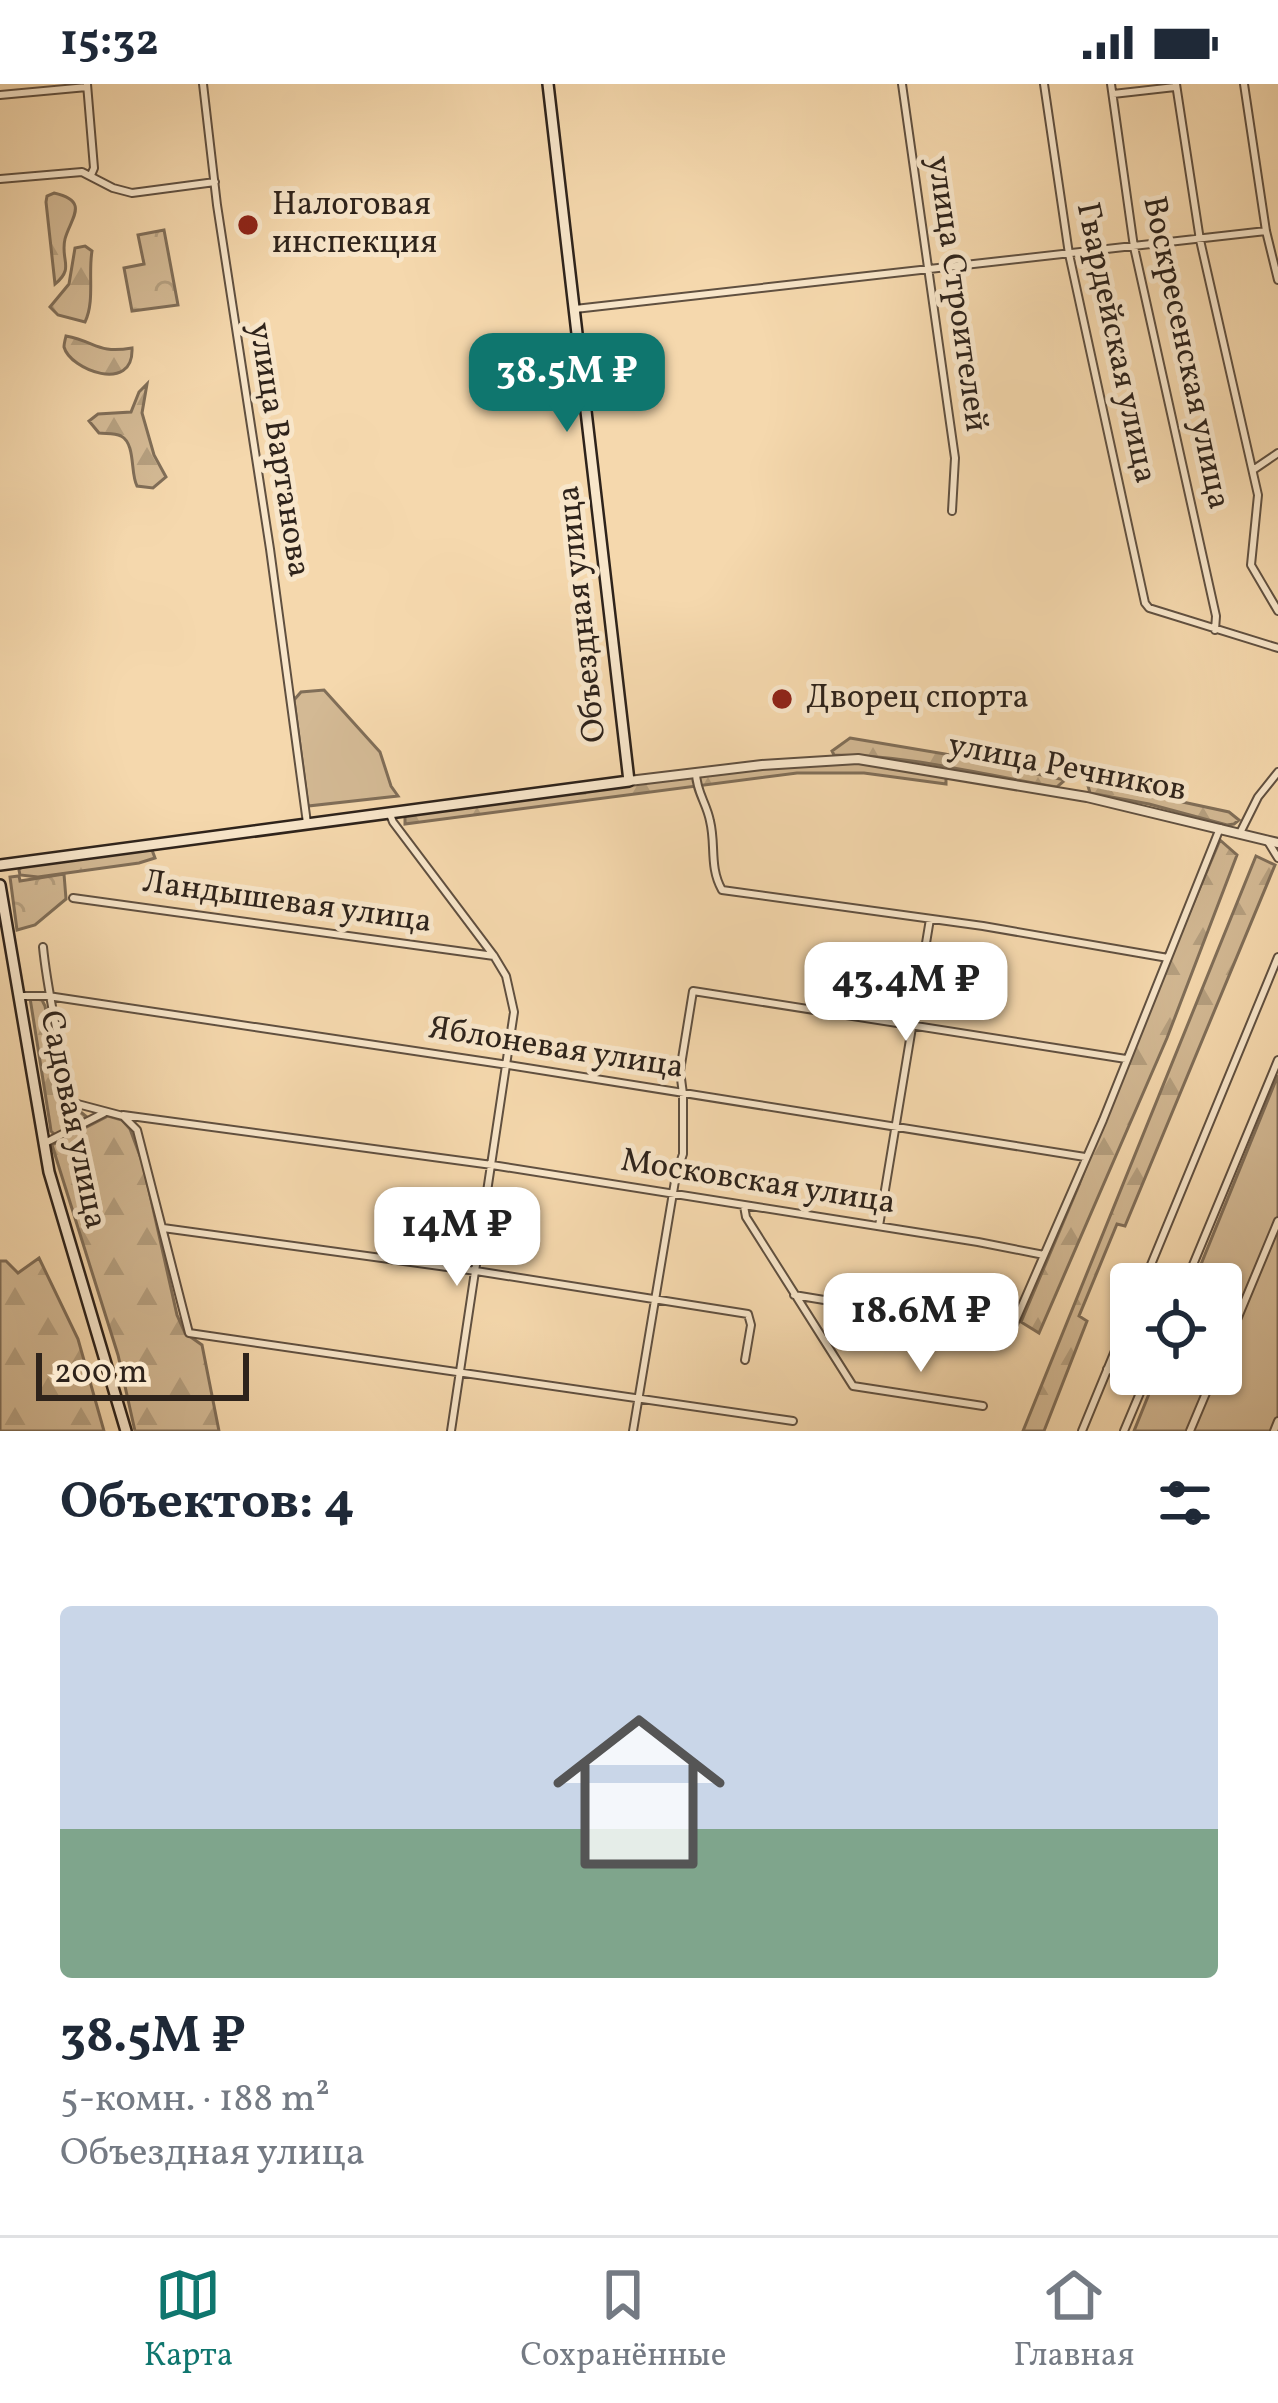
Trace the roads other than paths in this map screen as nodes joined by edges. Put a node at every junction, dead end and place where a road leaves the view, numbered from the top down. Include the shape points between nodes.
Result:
1 (203, 84) edge
2 (548, 84) edge
3 (902, 84) edge
4 (1044, 84) edge
5 (1111, 84) edge
6 (1244, 84) edge
7 (87, 85) edge
8 (1176, 85) edge
9 (1113, 94) junction
10 (0, 95) edge
11 (91, 175) junction
12 (0, 179) edge
13 (214, 182) junction
14 (1266, 231) junction
15 (1200, 240) junction
16 (1134, 247) junction
17 (1069, 254) junction
18 (928, 269) junction
19 (1278, 278) edge
20 (575, 309) junction
21 (1278, 453) edge
22 (1253, 470) junction
23 (952, 511) dead end
24 (1278, 611) edge
25 (1215, 630) junction
26 (1278, 648) edge
27 (1278, 772) edge
28 (696, 773) junction
29 (629, 781) junction
30 (389, 812) junction
31 (307, 823) junction
32 (1220, 828) junction
33 (1240, 833) junction
34 (1267, 840) junction
35 (1278, 842) edge
36 (1278, 858) edge
37 (0, 865) edge
38 (0, 885) edge
39 (73, 898) dead end
40 (930, 919) junction
41 (43, 947) dead end
42 (494, 956) junction
43 (1278, 957) edge
44 (1168, 958) junction
45 (18, 996) junction
46 (48, 996) junction
47 (913, 1024) junction
48 (1126, 1058) junction
49 (1278, 1060) edge
50 (508, 1065) junction
51 (1273, 1072) junction
52 (1278, 1082) edge
53 (683, 1094) junction
54 (105, 1113) junction
55 (895, 1126) junction
56 (43, 1144) junction
57 (1085, 1157) junction
58 (492, 1165) junction
59 (672, 1194) junction
60 (744, 1206) junction
61 (1278, 1221) edge
62 (879, 1226) junction
63 (164, 1228) junction
64 (1043, 1255) junction
65 (1152, 1263) edge
66 (1194, 1263) edge
67 (476, 1271) junction
68 (794, 1295) junction
69 (653, 1299) junction
70 (1242, 1308) edge
71 (745, 1360) dead end
72 (1110, 1364) edge
73 (1108, 1369) joint
74 (461, 1372) junction
75 (1139, 1395) edge
76 (1205, 1395) edge
77 (638, 1400) junction
78 (983, 1406) dead end
79 (794, 1421) dead end
80 (1278, 1421) edge
81 (126, 1431) edge
82 (451, 1431) edge
83 (633, 1431) edge
84 (1082, 1431) edge
85 (1124, 1431) edge
86 (1190, 1431) edge
87 (1274, 1431) edge

1 - 13 street, улица Вартанова
2 - 20 main road, Объездная улица
3 - 18 street, улица Строителей
4 - 17 street, Гвардейская улица
5 - 9 street, Воскресенская улица
6 - 14 street
7 - 10 street
7 - 11 street
8 - 9 street
8 - 15 street
9 - 16 street, Воскресенская улица
11 - 12 street
11 - 13 street via 132,193
13 - 31 street, улица Вартанова
14 - 15 street
14 - 19 street
15 - 16 street
15 - 22 street
16 - 17 street
16 - 25 street, Воскресенская улица
17 - 18 street
17 - 25 street, Гвардейская улица via 1145,602
18 - 20 street
18 - 23 street, улица Строителей via 955,458
20 - 29 main road, Объездная улица
21 - 22 street
22 - 24 street via 1251,566
25 - 26 street
27 - 33 street
28 - 29 street, улица Речников
28 - 32 street, улица Речников via 873,761
28 - 40 street via 722,890
29 - 30 main road
30 - 31 main road
30 - 42 street
31 - 37 main road
32 - 33 street, улица Речников
32 - 44 street
33 - 34 street, улица Речников
34 - 35 street, улица Речников
34 - 36 street
38 - 45 main road, Садовая улица
39 - 42 street, Ландышевая улица
40 - 44 street
40 - 47 street
41 - 46 street
42 - 50 street via 513,1000
43 - 65 street
44 - 48 street
45 - 46 street, Яблоневая улица
45 - 56 main road, Садовая улица
46 - 50 street, Яблоневая улица
46 - 54 street via 70,1102
47 - 48 street
47 - 53 street via 693,992
47 - 55 street
48 - 57 street
49 - 51 street
50 - 53 street, Яблоневая улица
50 - 58 street
51 - 52 street
51 - 66 street
53 - 55 street, Яблоневая улица
53 - 59 street via 683,1154
54 - 56 street
54 - 58 street, Московская улица
54 - 63 street via 137,1130
55 - 57 street, Яблоневая улица
55 - 62 street
56 - 81 main road, Садовая улица
57 - 64 street
58 - 59 street, Московская улица
58 - 67 street
59 - 60 street, Московская улица
59 - 69 street
60 - 62 street, Московская улица
60 - 68 street
61 - 70 street
62 - 64 street, Московская улица
63 - 67 street
63 - 74 street via 189,1333
64 - 68 street via 1011,1330
67 - 69 street
67 - 74 street
68 - 78 street via 853,1386
69 - 71 street via 748,1314
69 - 77 street
72 - 73 street
73 - 84 street
74 - 77 street
74 - 82 street
75 - 85 street
76 - 86 street
77 - 79 street
77 - 83 street
80 - 87 street

